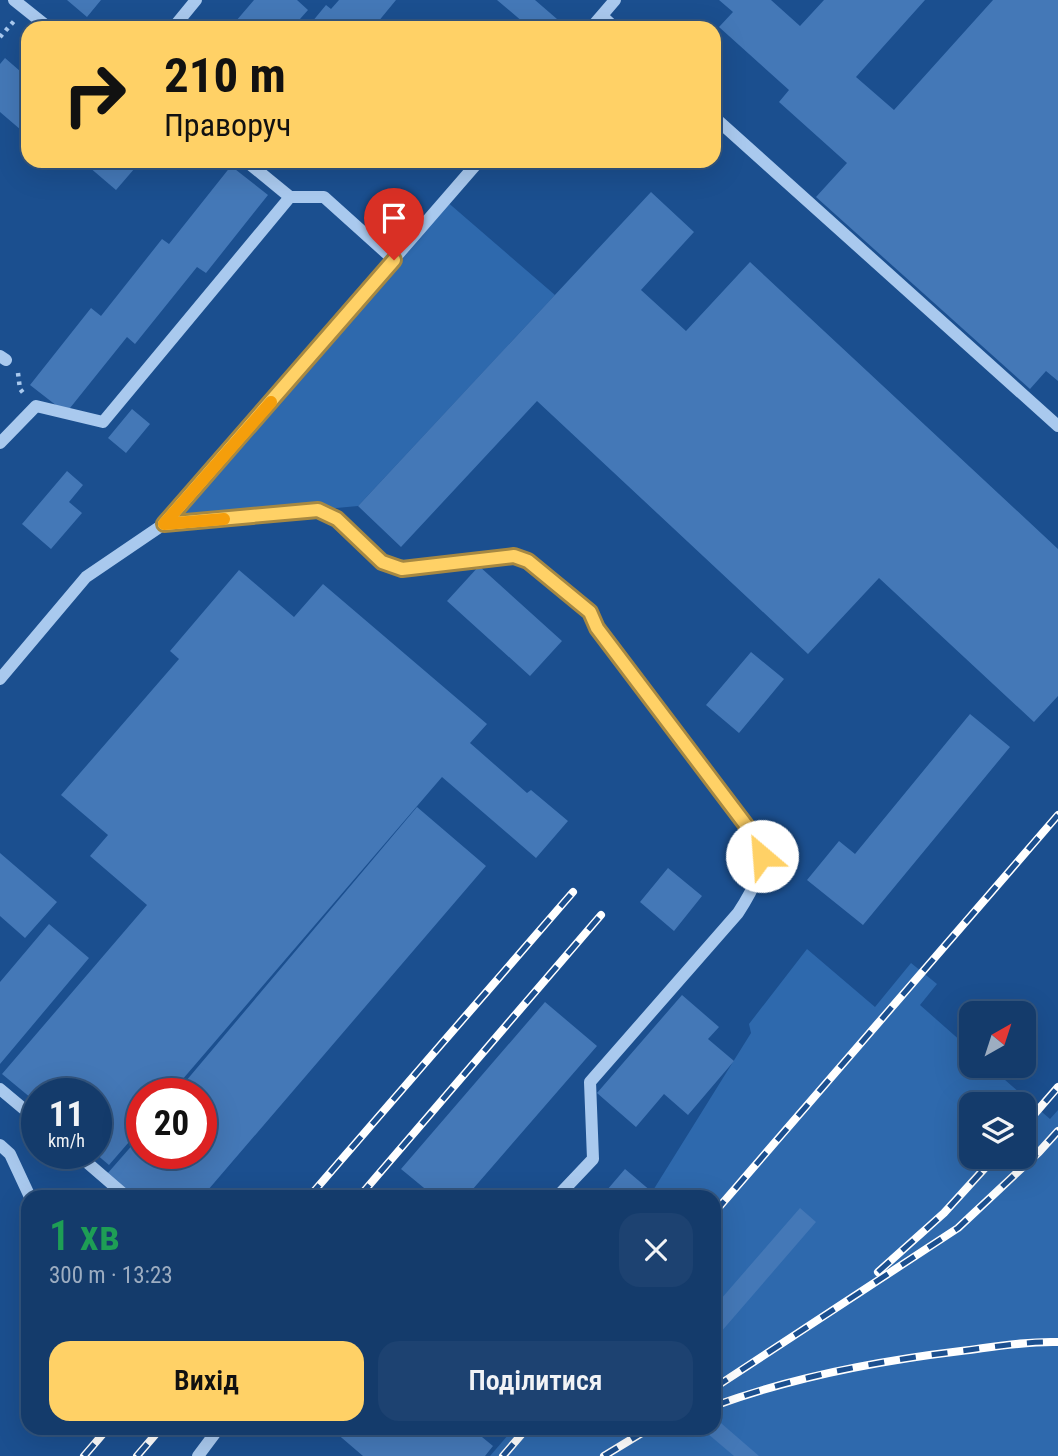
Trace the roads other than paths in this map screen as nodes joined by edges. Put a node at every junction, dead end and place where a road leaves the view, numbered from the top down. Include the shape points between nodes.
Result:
1 (14, 0) edge
2 (196, 0) edge
3 (615, 0) edge
4 (602, 16) junction
5 (40, 21) edge
6 (179, 21) edge
7 (597, 21) edge
8 (607, 21) edge
9 (721, 123) edge
10 (255, 168) edge
11 (473, 168) edge
12 (290, 197) junction
13 (394, 260) junction
14 (1058, 426) edge
15 (0, 443) edge
16 (164, 524) junction
17 (0, 679) edge
18 (0, 1089) edge
19 (21, 1107) edge
20 (0, 1145) edge
21 (95, 1169) edge
22 (27, 1190) edge
23 (119, 1190) edge
24 (564, 1190) edge
25 (214, 1435) edge
26 (198, 1456) edge

1 - 5 lane
2 - 6 lane
3 - 4 lane
4 - 7 lane
4 - 8 lane
9 - 14 lane
10 - 12 lane
11 - 13 lane
12 - 13 lane via 324,197
12 - 15 lane via 103,422 36,406
13 - 16 lane
16 - 17 lane via 86,577
16 - 24 lane via 318,510 337,519 382,562 402,569 514,556 528,561 590,612 597,628 758,841 762,856 758,875 738,913 590,1082 593,1159
18 - 19 lane
20 - 22 lane via 10,1154
21 - 23 lane
25 - 26 lane

